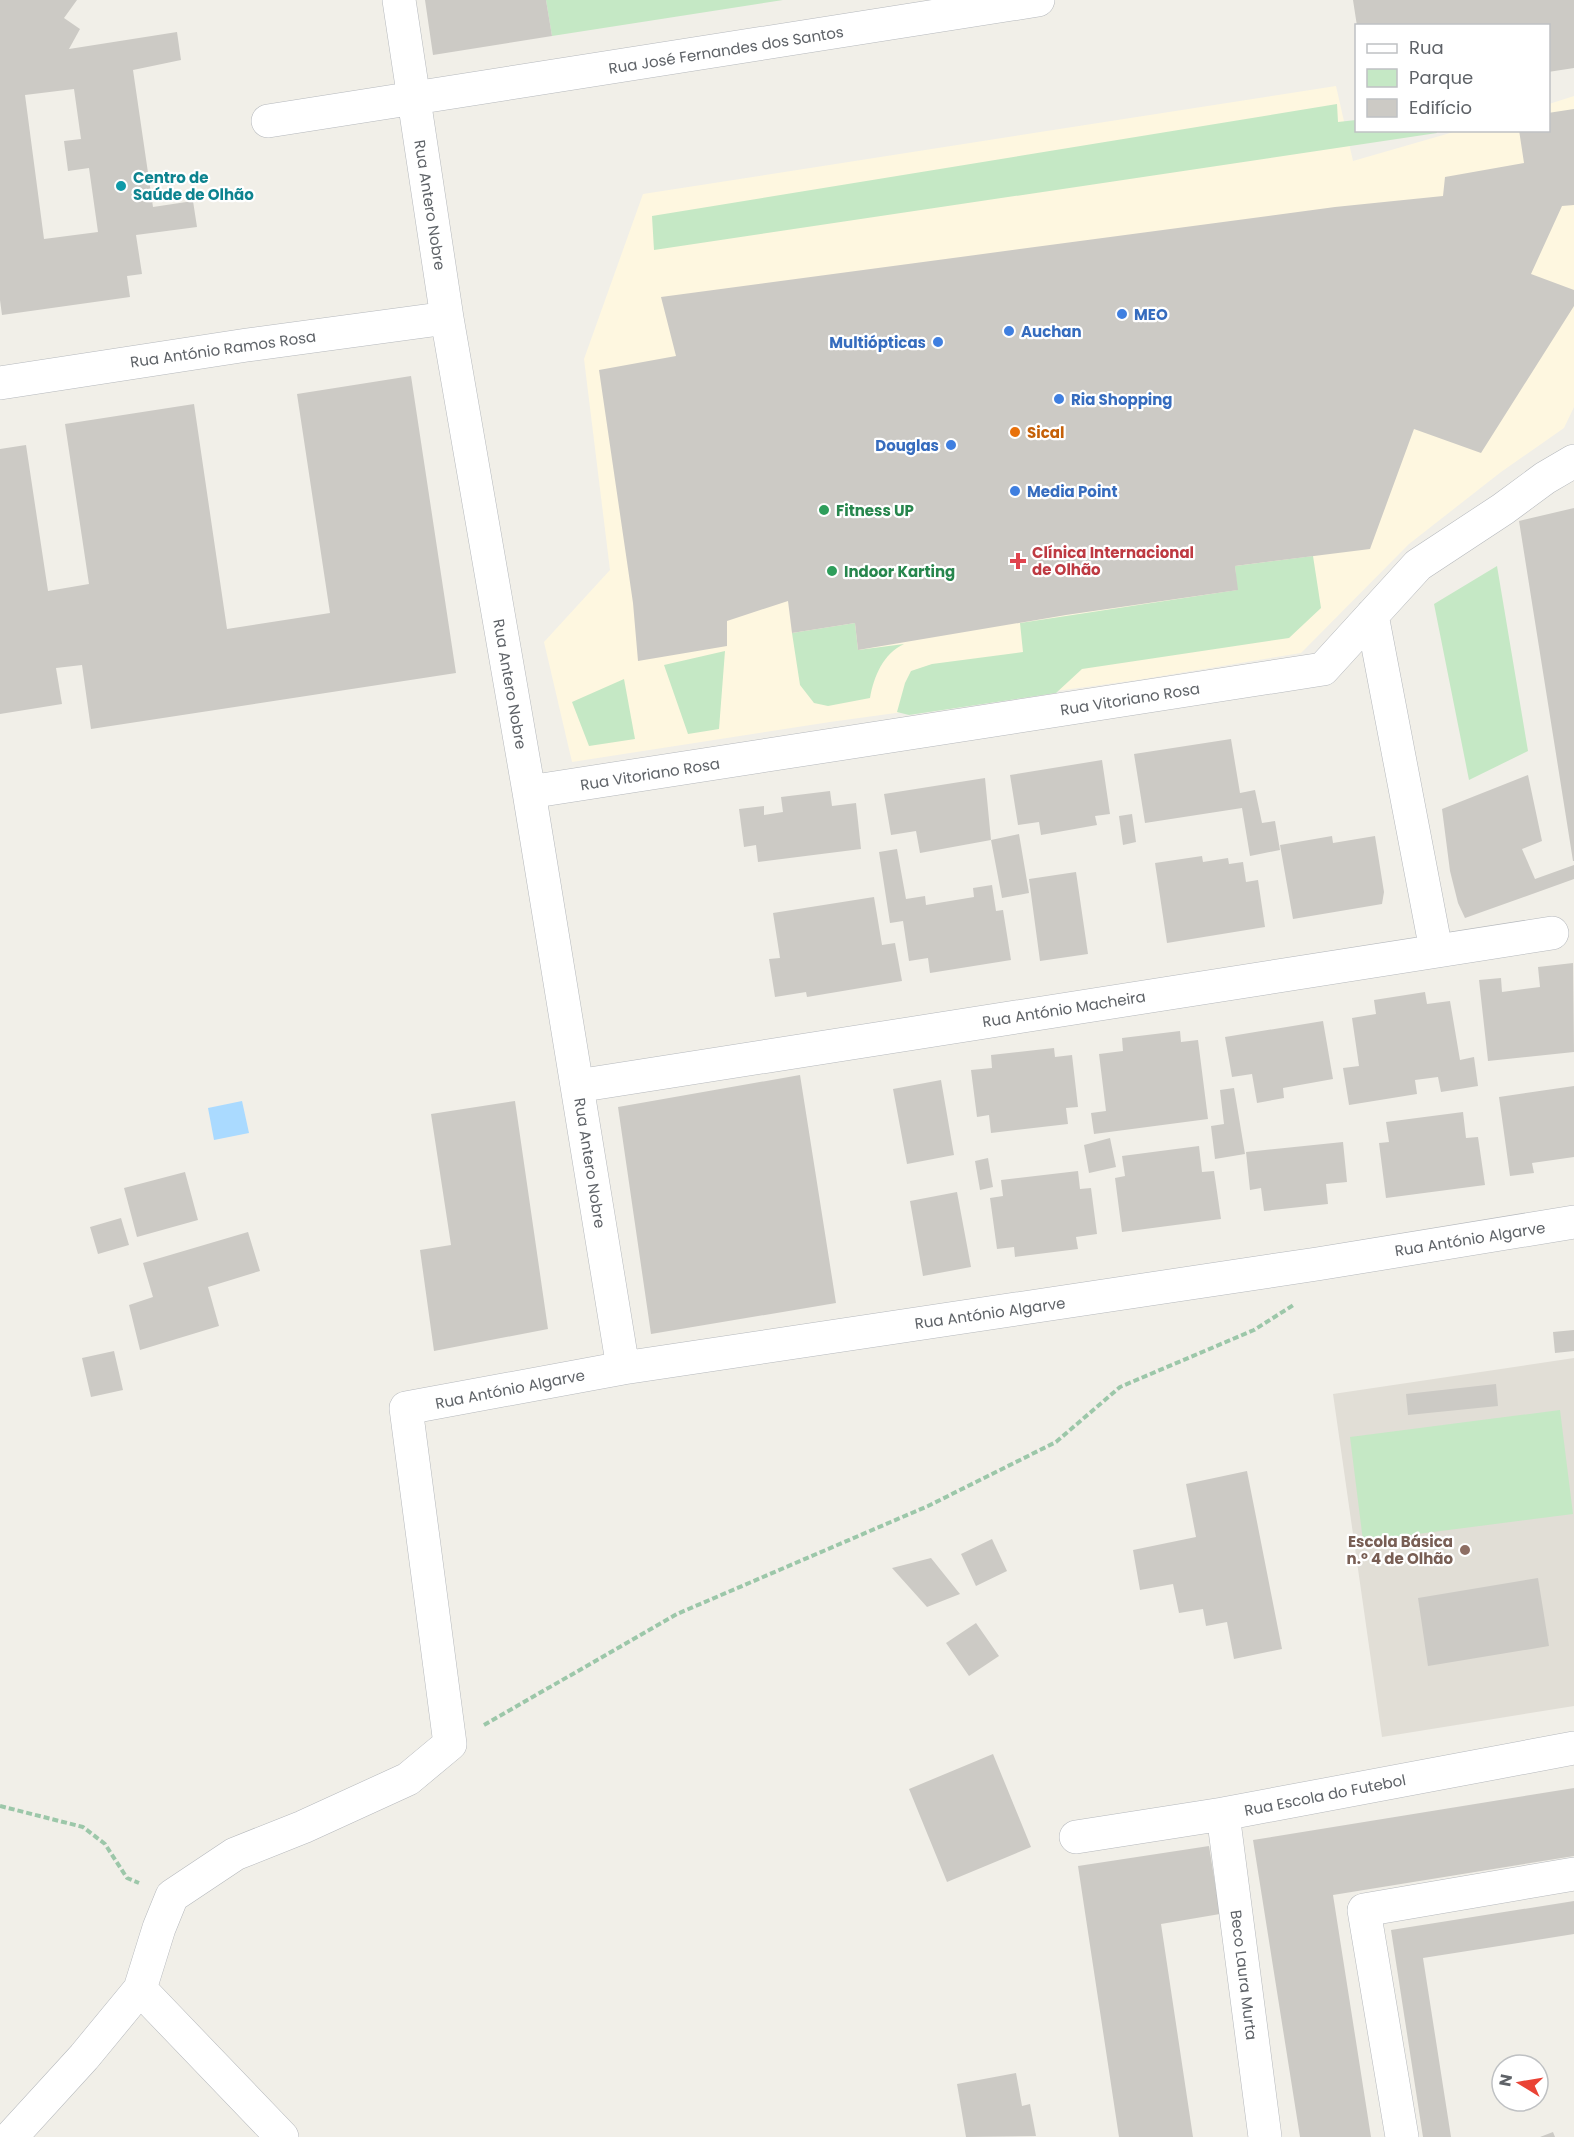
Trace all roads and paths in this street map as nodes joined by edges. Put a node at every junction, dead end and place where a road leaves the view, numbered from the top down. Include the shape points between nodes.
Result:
1 (399, 0) edge
2 (1038, 0) edge
3 (967, 6) edge
4 (414, 99) junction
5 (268, 121) dead end
6 (447, 318) junction
7 (0, 383) edge
8 (1574, 438) edge
9 (1574, 461) edge
10 (1545, 478) junction
11 (1372, 615) junction
12 (529, 792) junction
13 (1552, 933) dead end
14 (1436, 950) junction
15 (577, 1086) junction
16 (1574, 1222) edge
17 (1317, 1264) junction
18 (623, 1368) junction
19 (450, 1744) junction
20 (1574, 1748) edge
21 (0, 1806) edge
22 (1223, 1814) junction
23 (1076, 1837) dead end
24 (1574, 1874) edge
25 (172, 1896) junction
26 (140, 1989) junction
27 (34, 2124) edge
28 (11, 2137) edge
29 (282, 2137) edge
30 (1265, 2137) edge
31 (1402, 2137) edge

1 - 4 street, Rua Antero Nobre
2 - 3 street, Rua José Fernandes dos Santos
3 - 4 street, Rua José Fernandes dos Santos
4 - 5 street, Rua José Fernandes dos Santos
4 - 6 street, Rua Antero Nobre
6 - 7 street, Rua António Ramos Rosa
6 - 12 street, Rua Antero Nobre
8 - 10 street
9 - 10 street
10 - 11 street, Rua Vitoriano Rosa via 1418,565
11 - 12 street, Rua Vitoriano Rosa via 1323,669
11 - 14 street
12 - 15 street, Rua Antero Nobre
13 - 14 street, Rua António Macheira
14 - 15 street, Rua António Macheira
15 - 18 street, Rua Antero Nobre
16 - 17 street, Rua António Algarve
17 - 18 street, Rua António Algarve
17 - 19 path via 1310,1295 1254,1330 1120,1388 1056,1442 928,1506 677,1614
18 - 19 street, Rua António Algarve via 406,1408
19 - 25 street via 408,1779 235,1854
20 - 22 street, Rua Escola do Futebol
21 - 25 path via 83,1827 105,1844 127,1878
22 - 23 street, Rua Escola do Futebol
22 - 30 street, Beco Laura Murta
24 - 31 street via 1364,1910
25 - 26 street
26 - 27 street
26 - 29 street
27 - 28 street

